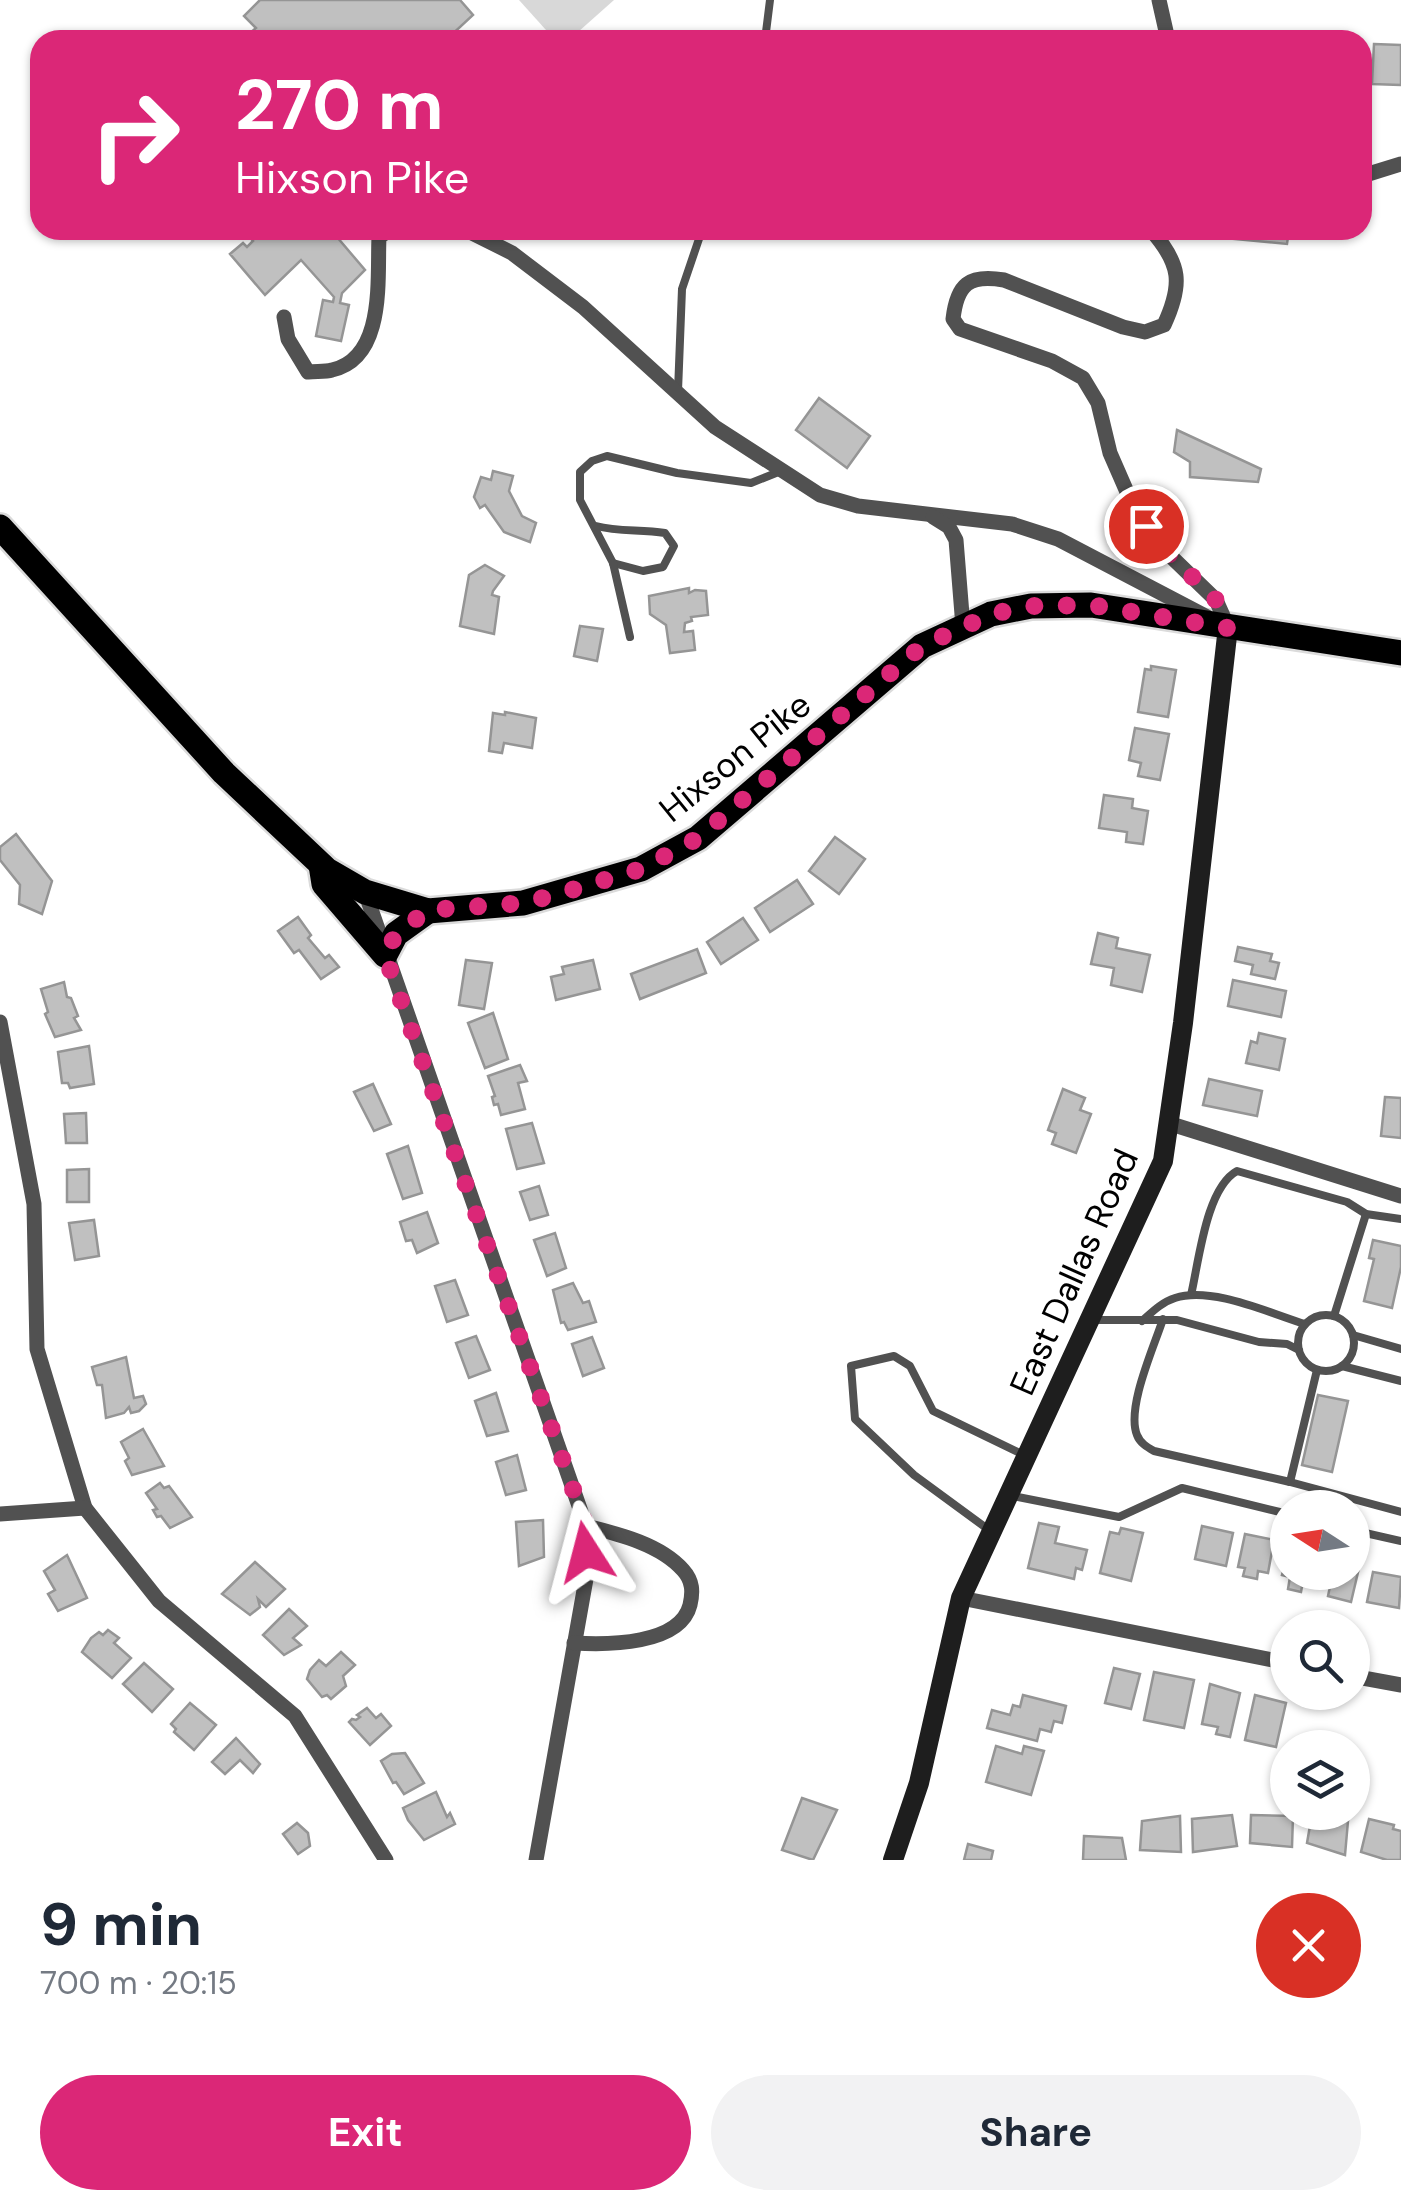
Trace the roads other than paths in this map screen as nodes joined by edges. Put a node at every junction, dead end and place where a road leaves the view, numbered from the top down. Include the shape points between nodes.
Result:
1 (770, 0) edge
2 (1160, 0) edge
3 (767, 30) edge
4 (1166, 30) edge
5 (1401, 164) edge
6 (1372, 173) edge
7 (379, 240) edge
8 (487, 240) edge
9 (699, 240) edge
10 (1160, 240) edge
11 (284, 317) dead end
12 (678, 392) junction
13 (781, 472) junction
14 (930, 516) junction
15 (596, 526) junction
16 (0, 527) edge
17 (613, 563) junction
18 (963, 627) junction
19 (1228, 628) junction
20 (630, 636) dead end
21 (1401, 653) edge
22 (321, 865) junction
23 (365, 892) junction
24 (428, 910) junction
25 (385, 955) junction
26 (0, 1022) edge
27 (1168, 1123) junction
28 (1401, 1196) edge
29 (1366, 1214) junction
30 (1401, 1219) edge
31 (1191, 1295) junction
32 (1334, 1316) junction
33 (1089, 1320) junction
34 (1163, 1320) junction
35 (1142, 1321) junction
36 (1305, 1324) junction
37 (1353, 1335) junction
38 (1401, 1349) edge
39 (1298, 1350) junction
40 (1342, 1366) junction
41 (1317, 1370) junction
42 (1401, 1382) edge
43 (1026, 1456) junction
44 (1290, 1482) junction
45 (1008, 1496) junction
46 (85, 1508) junction
47 (1270, 1510) edge
48 (1401, 1512) edge
49 (0, 1514) edge
50 (586, 1526) junction
51 (992, 1532) junction
52 (1370, 1534) edge
53 (1401, 1541) edge
54 (961, 1598) junction
55 (574, 1643) junction
56 (1270, 1659) edge
57 (1370, 1680) edge
58 (1401, 1686) edge
59 (386, 1860) edge
60 (536, 1860) edge
61 (893, 1860) edge

1 - 3 lane
2 - 4 street
5 - 6 street
7 - 11 street via 374,318 356,356 335,370 308,372 288,339
8 - 12 street via 583,307
9 - 12 lane via 682,289
10 - 19 street via 1178,280 1164,325 1144,332 1123,327 983,276 957,294 952,319 960,329 1083,378 1134,508 1158,543 1216,600
12 - 13 street
13 - 14 street via 820,495
13 - 15 lane via 752,483 607,456 580,472 580,500
14 - 18 street via 956,540
14 - 19 street via 1012,524 1058,539
15 - 17 lane
15 - 17 lane via 666,533 674,546 663,567 643,571
16 - 22 main road, Hixson Pike via 224,773
17 - 20 lane
18 - 19 main road, Hixson Pike via 1031,606 1091,605
18 - 24 main road, Hixson Pike via 922,646 698,838 641,869 523,903
19 - 21 main road, Hixson Pike
19 - 27 street, East Dallas Road
22 - 23 main road, Hixson Pike
22 - 25 main road via 324,884
23 - 24 main road, Hixson Pike
23 - 25 street
24 - 25 main road via 396,934
25 - 50 street
26 - 46 street via 34,1204 37,1349
27 - 28 street
27 - 33 street, East Dallas Road via 1162,1162
29 - 30 lane
29 - 31 lane via 1252,1172 1232,1173 1214,1200
29 - 32 lane
31 - 35 lane via 1173,1298
31 - 36 lane
32 - 36 lane
32 - 37 lane
33 - 35 lane
33 - 43 street, East Dallas Road
34 - 35 lane
34 - 39 lane
34 - 44 lane via 1135,1405 1142,1444
36 - 39 lane
37 - 38 lane
37 - 40 lane
39 - 41 lane
40 - 41 lane
40 - 42 lane
41 - 44 lane
43 - 45 street, East Dallas Road
43 - 51 lane via 933,1411 910,1366 894,1356 851,1366 855,1419 914,1475
44 - 48 lane
45 - 47 lane via 1119,1516 1182,1488
45 - 51 street, East Dallas Road
46 - 49 street
46 - 59 street via 159,1602 294,1716
50 - 55 street via 586,1579
50 - 55 street via 627,1536 672,1560 693,1592 687,1616 671,1629 649,1638
51 - 54 street, East Dallas Road
52 - 53 lane
54 - 56 street
54 - 61 street, East Dallas Road via 919,1783
55 - 60 street
57 - 58 street

